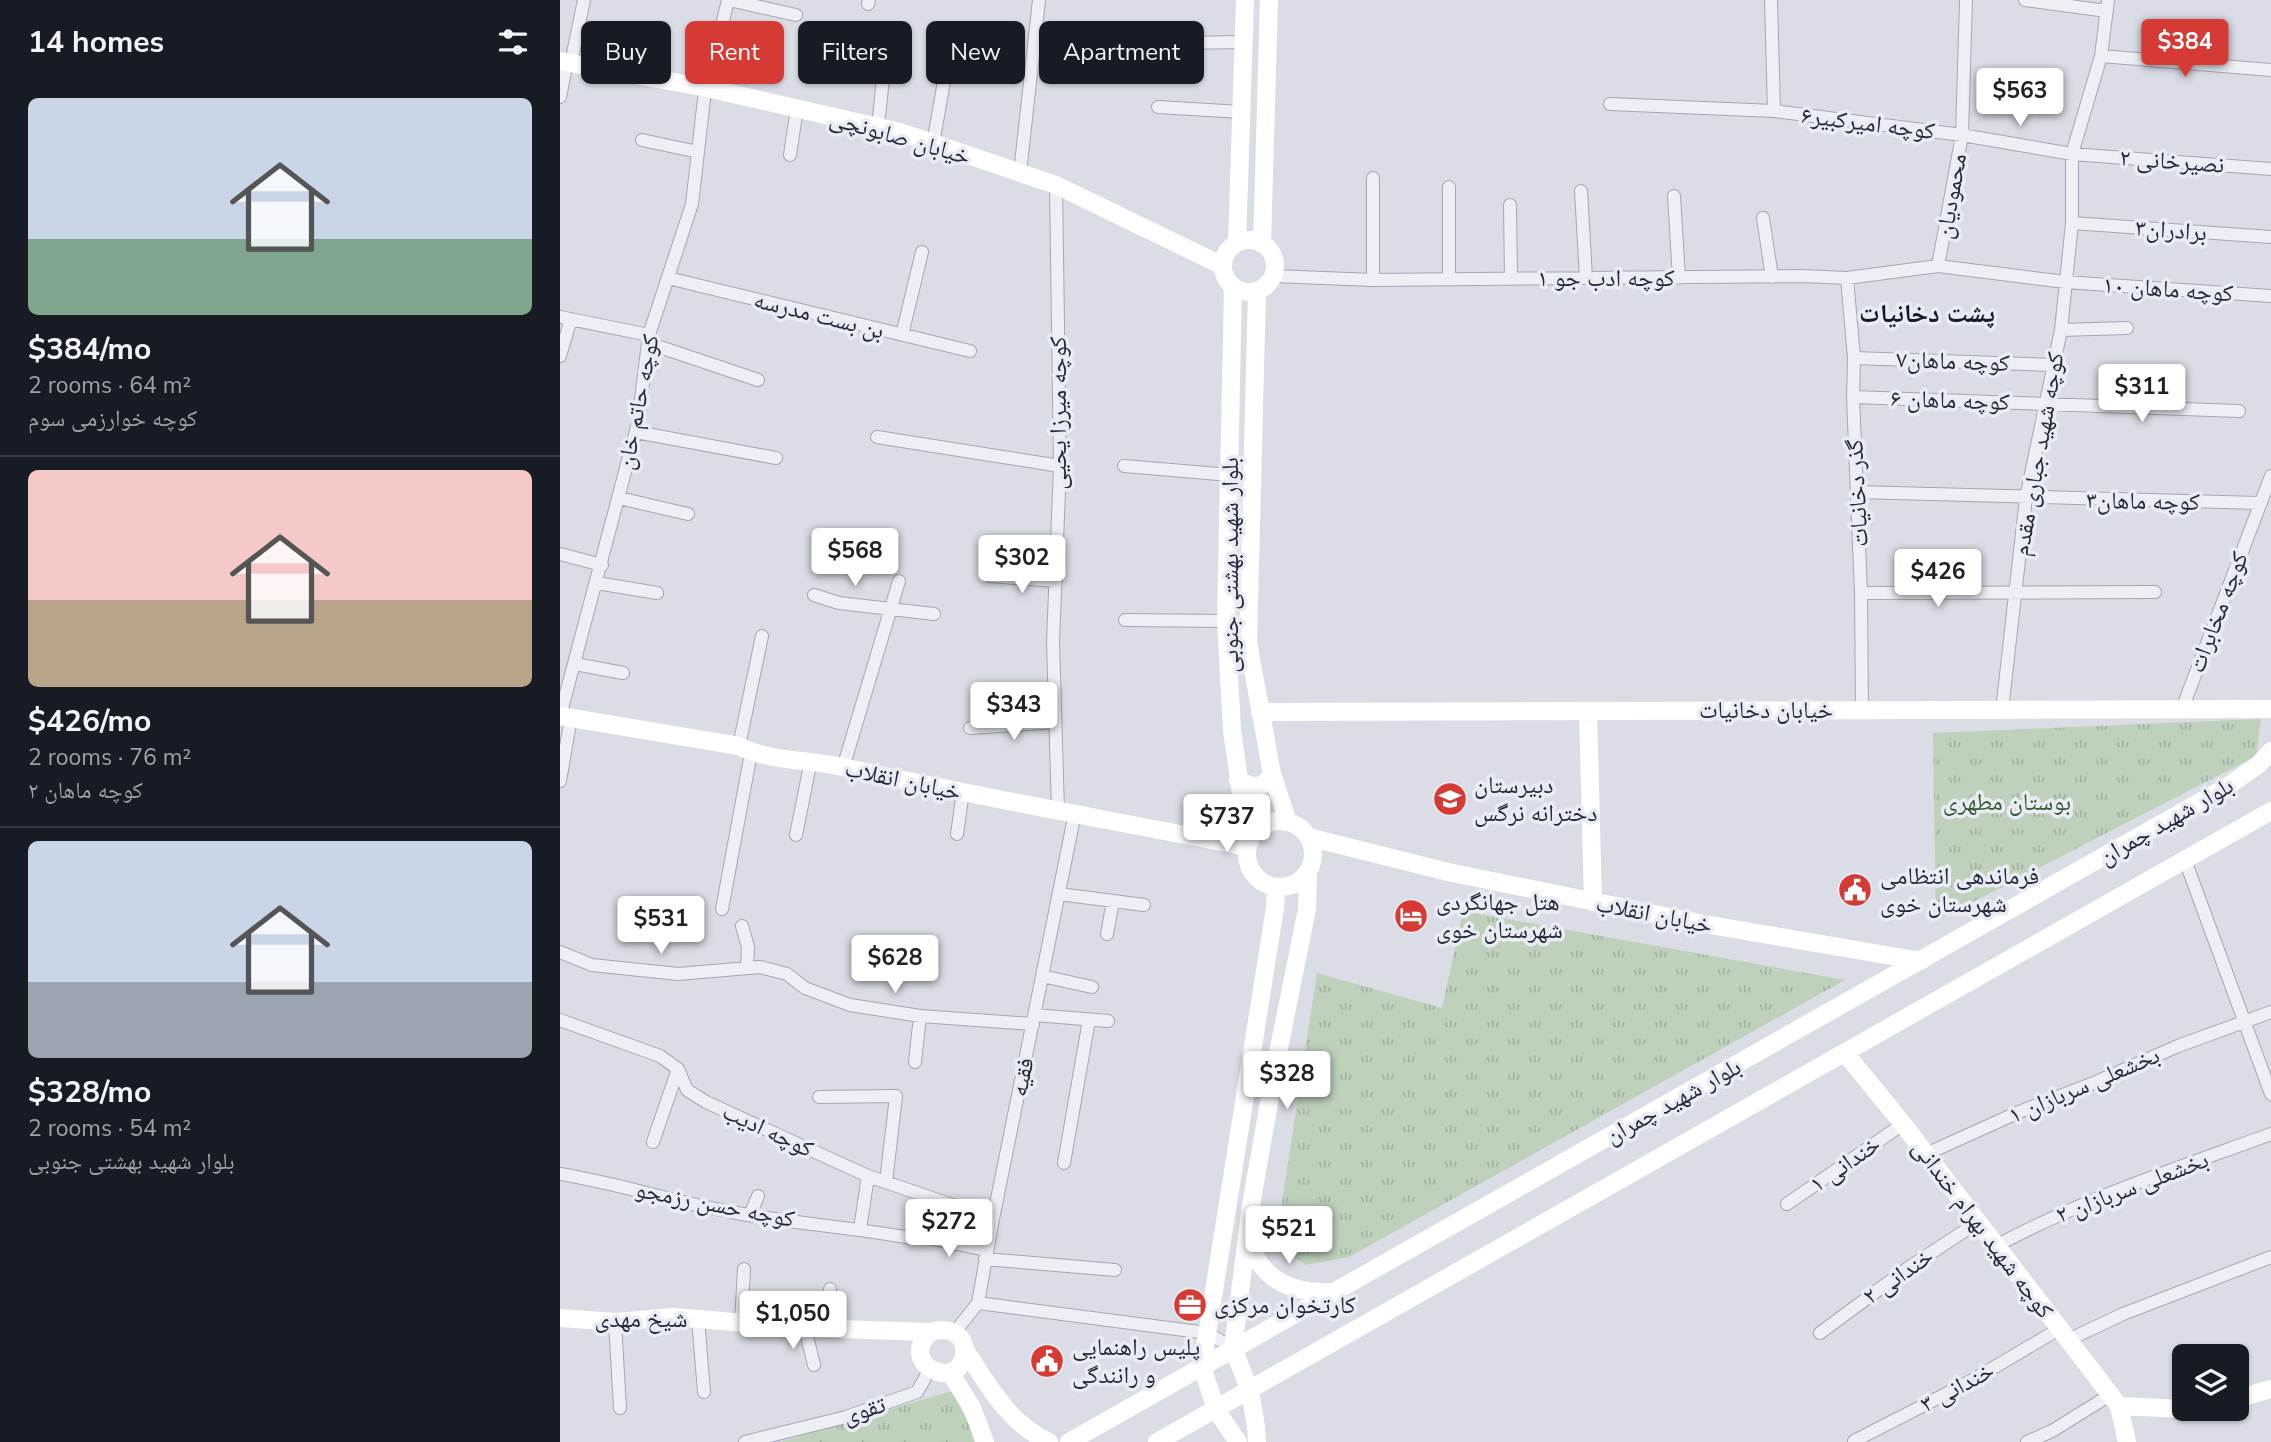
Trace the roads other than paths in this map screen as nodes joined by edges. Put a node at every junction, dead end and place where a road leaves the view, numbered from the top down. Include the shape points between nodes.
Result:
1 (584, 0) edge
2 (729, 0) edge
3 (1039, 0) edge
4 (1245, 0) edge
5 (1269, 0) edge
6 (1772, 0) edge
7 (1966, 0) edge
8 (2025, 0) edge
9 (2108, 6) edge
10 (796, 15) dead end
11 (1244, 42) junction
12 (1204, 43) edge
13 (2101, 56) junction
14 (566, 62) edge
15 (2271, 69) edge
16 (882, 84) edge
17 (944, 84) edge
18 (707, 88) junction
19 (560, 97) edge
20 (1610, 104) dead end
21 (1158, 107) dead end
22 (797, 108) junction
23 (1774, 111) junction
24 (1242, 112) junction
25 (878, 127) junction
26 (1962, 135) junction
27 (642, 140) dead end
28 (933, 144) junction
29 (698, 152) junction
30 (2072, 154) junction
31 (790, 155) dead end
32 (2271, 169) edge
33 (1020, 173) junction
34 (1373, 178) dead end
35 (1056, 185) junction
36 (1448, 187) dead end
37 (1581, 191) dead end
38 (1674, 196) dead end
39 (1510, 205) dead end
40 (1763, 218) dead end
41 (2072, 223) junction
42 (2271, 237) edge
43 (1237, 243) junction
44 (1262, 244) junction
45 (922, 252) dead end
46 (1223, 266) junction
47 (1938, 266) junction
48 (1273, 276) junction
49 (1772, 277) junction
50 (667, 278) junction
51 (1586, 278) junction
52 (1679, 278) junction
53 (1847, 278) junction
54 (1448, 279) junction
55 (1511, 279) junction
56 (1373, 280) junction
57 (2065, 282) junction
58 (1233, 287) junction
59 (1257, 291) junction
60 (2271, 296) edge
61 (565, 318) edge
62 (2127, 328) dead end
63 (2061, 331) junction
64 (902, 335) junction
65 (648, 339) junction
66 (971, 351) dead end
67 (560, 356) edge
68 (1854, 358) junction
69 (2052, 365) junction
70 (758, 380) dead end
71 (1853, 397) junction
72 (2046, 404) junction
73 (2239, 411) dead end
74 (636, 432) junction
75 (877, 437) dead end
76 (776, 458) dead end
77 (1060, 466) junction
78 (1124, 466) dead end
79 (1230, 475) junction
80 (2271, 476) edge
81 (1857, 492) junction
82 (619, 498) junction
83 (2026, 498) junction
84 (2259, 503) junction
85 (688, 514) dead end
86 (560, 554) edge
87 (602, 565) junction
88 (990, 576) dead end
89 (899, 581) dead end
90 (1056, 581) junction
91 (597, 583) junction
92 (2155, 592) dead end
93 (657, 593) dead end
94 (1861, 593) junction
95 (2014, 593) junction
96 (814, 596) dead end
97 (890, 609) junction
98 (934, 614) dead end
99 (1125, 620) dead end
100 (1226, 621) junction
101 (762, 636) dead end
102 (575, 664) junction
103 (623, 673) dead end
104 (1862, 709) junction
105 (2182, 709) junction
106 (2271, 709) edge
107 (1588, 710) junction
108 (2002, 710) junction
109 (1260, 712) junction
110 (564, 717) edge
111 (1055, 722) junction
112 (970, 728) dead end
113 (745, 750) junction
114 (2271, 751) edge
115 (811, 760) junction
116 (843, 768) junction
117 (1272, 774) junction
118 (1238, 780) junction
119 (560, 781) edge
120 (963, 792) junction
121 (2271, 811) edge
122 (1066, 812) junction
123 (1288, 822) junction
124 (957, 834) dead end
125 (796, 835) dead end
126 (1308, 837) junction
127 (1248, 845) junction
128 (2185, 860) junction
129 (1308, 872) junction
130 (1276, 888) junction
131 (1059, 894) junction
132 (1113, 901) junction
133 (1592, 902) junction
134 (1143, 905) dead end
135 (722, 909) dead end
136 (742, 926) dead end
137 (1107, 934) dead end
138 (560, 952) edge
139 (1921, 961) junction
140 (747, 968) junction
141 (1042, 976) junction
142 (1092, 987) dead end
143 (2271, 1012) edge
144 (920, 1016) junction
145 (560, 1020) edge
146 (1034, 1020) junction
147 (1090, 1020) junction
148 (1108, 1021) dead end
149 (2244, 1022) junction
150 (1845, 1053) junction
151 (915, 1062) dead end
152 (678, 1069) junction
153 (2271, 1094) edge
154 (819, 1097) dead end
155 (1903, 1124) junction
156 (2271, 1134) edge
157 (653, 1142) dead end
158 (1926, 1154) junction
159 (1064, 1163) dead end
160 (560, 1174) edge
161 (868, 1176) junction
162 (886, 1182) junction
163 (758, 1196) dead end
164 (1787, 1204) dead end
165 (750, 1215) junction
166 (993, 1219) junction
167 (1978, 1222) junction
168 (860, 1229) junction
169 (1247, 1237) junction
170 (1996, 1246) junction
171 (986, 1255) junction
172 (2271, 1257) edge
173 (744, 1269) dead end
174 (1115, 1270) dead end
175 (830, 1289) dead end
176 (1332, 1292) junction
177 (978, 1303) junction
178 (560, 1318) edge
179 (698, 1319) junction
180 (615, 1322) junction
181 (741, 1322) junction
182 (805, 1328) junction
183 (830, 1328) junction
184 (931, 1332) junction
185 (1207, 1333) junction
186 (1820, 1334) dead end
187 (2063, 1334) junction
188 (959, 1341) junction
189 (1233, 1348) junction
190 (814, 1365) dead end
191 (1202, 1366) junction
192 (930, 1369) junction
193 (950, 1372) junction
194 (2271, 1389) edge
195 (1250, 1391) junction
196 (704, 1392) dead end
197 (2249, 1395) edge
198 (2114, 1401) junction
199 (620, 1408) dead end
200 (2172, 1408) edge
201 (1216, 1410) junction
202 (1854, 1441) edge
203 (745, 1442) edge
204 (985, 1442) edge
205 (1049, 1442) edge
206 (1069, 1442) edge
207 (1157, 1442) edge
208 (1238, 1442) edge
209 (1256, 1442) edge
210 (2027, 1442) edge
211 (2127, 1442) edge

1 - 14 street
2 - 10 street
2 - 18 street, کوچه حاتم خان
3 - 33 street
4 - 11 main road
5 - 44 main road
6 - 23 street
7 - 26 street, محمودیان
8 - 9 street
9 - 13 street, کوچه شهید جباری مقدم
11 - 12 street
11 - 24 main road
13 - 15 street
13 - 30 street, کوچه شهید جباری مقدم
14 - 18 main road, خیابان صابونچی
14 - 19 street
16 - 25 street
17 - 28 street
18 - 22 main road, خیابان صابونچی
18 - 29 street, کوچه حاتم خان
20 - 23 street, کوچه امیرکبیر۶
21 - 24 street
22 - 25 main road, خیابان صابونچی
22 - 31 street
23 - 26 street, کوچه امیرکبیر۶
24 - 43 main road
25 - 28 main road, خیابان صابونچی
26 - 30 street, کوچه امیرکبیر۶
26 - 47 street, محمودیان
27 - 29 street
28 - 33 main road, خیابان صابونچی
29 - 50 street, کوچه حاتم خان via 692,204
30 - 32 street, نصیرخانی ۲
30 - 41 street, کوچه شهید جباری مقدم
33 - 35 main road, خیابان صابونچی
34 - 56 street
35 - 46 main road, خیابان صابونچی
35 - 77 street, کوچه میرزا یحیی
36 - 54 street
37 - 51 street
38 - 52 street
39 - 55 street
40 - 49 street
41 - 42 street, برادران۳
41 - 57 street, کوچه شهید جباری مقدم
43 - 44 main road
43 - 46 main road
44 - 48 main road via 1271,252
45 - 64 street
46 - 58 main road
47 - 53 street, کوچه ادب جو ۱
47 - 57 street, کوچه ماهان ۱۰
48 - 56 street, کوچه ادب جو ۱
48 - 59 main road
49 - 52 street, کوچه ادب جو ۱
49 - 53 street, کوچه ادب جو ۱
50 - 64 street, بن بست مدرسه
50 - 65 street, کوچه حاتم خان
51 - 52 street, کوچه ادب جو ۱
51 - 55 street, کوچه ادب جو ۱
53 - 68 street, گذر دخانیات
54 - 55 street, کوچه ادب جو ۱
54 - 56 street, کوچه ادب جو ۱
57 - 60 street, کوچه ماهان ۱۰
57 - 63 street, کوچه شهید جباری مقدم
58 - 59 main road
58 - 79 main road, بلوار شهید بهشتی جنوبی
59 - 109 main road, بلوار شهید بهشتی جنوبی via 1248,642
61 - 65 street
61 - 67 street
62 - 63 street
63 - 69 street, کوچه شهید جباری مقدم
64 - 66 street, بن بست مدرسه
65 - 70 street
65 - 74 street, کوچه حاتم خان
68 - 69 street, کوچه ماهان۷
68 - 71 street, گذر دخانیات
69 - 72 street, کوچه شهید جباری مقدم
71 - 72 street, کوچه ماهان ۶
71 - 81 street, گذر دخانیات
72 - 73 street, کوچه ماهان ۶
72 - 83 street, کوچه شهید جباری مقدم
74 - 76 street
74 - 82 street, کوچه حاتم خان
75 - 77 street
77 - 90 street, کوچه میرزا یحیی
78 - 79 street
79 - 100 main road, بلوار شهید بهشتی جنوبی
80 - 84 street, کوچه مخابرات
81 - 83 street, کوچه ماهان۳
81 - 94 street, گذر دخانیات
82 - 85 street
82 - 87 street, کوچه حاتم خان
83 - 84 street, کوچه ماهان۳
83 - 95 street, کوچه شهید جباری مقدم
84 - 105 street, کوچه مخابرات
86 - 87 street
87 - 91 street, کوچه حاتم خان
88 - 90 street
89 - 97 street
90 - 111 street, کوچه میرزا یحیی
91 - 93 street
91 - 102 street, کوچه حاتم خان
92 - 95 street
94 - 95 street
94 - 104 street, گذر دخانیات
95 - 108 street, کوچه شهید جباری مقدم
96 - 97 street
97 - 98 street
97 - 116 street
99 - 100 street
100 - 118 main road, بلوار شهید بهشتی جنوبی
101 - 113 street
102 - 103 street
102 - 110 street, کوچه حاتم خان
104 - 107 main road, خیابان دخانیات
104 - 108 main road, خیابان دخانیات
105 - 106 main road, خیابان دخانیات
105 - 108 main road, خیابان دخانیات
107 - 109 main road, خیابان دخانیات
107 - 133 main road
109 - 117 main road, بلوار شهید بهشتی جنوبی
110 - 113 main road, خیابان انقلاب
110 - 119 street, کوچه حاتم خان
111 - 112 street
111 - 122 street, کوچه میرزا یحیی
113 - 115 main road, خیابان انقلاب
113 - 135 street
114 - 139 main road, بلوار شهید چمران via 2228,786
115 - 116 main road, خیابان انقلاب
115 - 125 street
116 - 120 main road, خیابان انقلاب
117 - 118 main road via 1259,787
117 - 123 main road, بلوار شهید بهشتی جنوبی
118 - 127 main road, بلوار شهید بهشتی جنوبی
120 - 122 main road, خیابان انقلاب
120 - 124 street
121 - 128 main road, بلوار شهید چمران
122 - 127 main road, خیابان انقلاب
122 - 131 street, فقیه
123 - 126 main road
123 - 127 main road via 1260,827
126 - 129 main road via 1313,854
126 - 133 main road, خیابان انقلاب
127 - 130 main road via 1250,869 1265,885
128 - 149 street
128 - 150 main road, بلوار شهید چمران
129 - 130 main road via 1294,884
129 - 169 main road via 1307,909
130 - 185 main road
131 - 132 street
131 - 141 street, فقیه
132 - 134 street
132 - 137 street
133 - 139 main road, خیابان انقلاب
136 - 140 street
138 - 140 street via 592,965 678,974
139 - 176 main road, بلوار شهید چمران
140 - 144 street via 786,974 805,988 850,1005
141 - 142 street
141 - 146 street, فقیه
143 - 149 street, بخشعلی سربازان ۱
144 - 146 street
144 - 151 street
145 - 152 street, کوچه ادیب via 660,1056
146 - 147 street
146 - 166 street, فقیه
147 - 148 street
147 - 159 street
149 - 153 street
149 - 158 street, بخشعلی سربازان ۱
150 - 155 main road, کوچه شهید بهرام خندانی
150 - 195 main road, بلوار شهید چمران
152 - 157 street
152 - 161 street, کوچه ادیب via 687,1090 706,1102
154 - 162 street via 896,1096
155 - 158 main road, کوچه شهید بهرام خندانی
155 - 164 street, خندانی ۱
156 - 170 street, بخشعلی سربازان ۲ via 2118,1190
158 - 167 main road, کوچه شهید بهرام خندانی
160 - 165 street, کوچه حسن رزمجو
161 - 162 street, کوچه ادیب
161 - 168 street
162 - 166 street, کوچه ادیب
163 - 165 street
165 - 168 street, کوچه حسن رزمجو
166 - 171 street, فقیه
167 - 170 main road, کوچه شهید بهرام خندانی
167 - 186 street, خندانی ۲
168 - 171 street, کوچه حسن رزمجو via 919,1236
169 - 176 main road via 1262,1267 1278,1282 1298,1290
169 - 189 main road
170 - 187 main road, کوچه شهید بهرام خندانی
171 - 174 street, کوچه حسن رزمجو
171 - 177 street, فقیه
172 - 187 street, خندانی ۳
173 - 181 street
175 - 183 street
176 - 189 main road, بلوار شهید چمران
177 - 185 street
177 - 188 street, فقیه
178 - 180 main road, شیخ مهدی
179 - 180 main road, شیخ مهدی
179 - 181 main road, شیخ مهدی
179 - 196 street
180 - 199 street
181 - 182 main road, شیخ مهدی
182 - 183 main road, شیخ مهدی
182 - 190 street
183 - 184 main road, شیخ مهدی
184 - 188 main road via 945,1329
184 - 192 main road via 920,1350
185 - 189 street
185 - 191 main road
187 - 198 main road, کوچه شهید بهرام خندانی
187 - 202 street, خندانی ۳
188 - 193 main road via 961,1362
188 - 205 main road via 1001,1406 1030,1433
189 - 191 main road, بلوار شهید چمران
189 - 195 main road
191 - 201 main road
191 - 206 main road, بلوار شهید چمران
192 - 193 main road
192 - 203 street, تقوی via 917,1392 846,1417
193 - 204 main road via 972,1408
194 - 197 main road
195 - 201 main road, بلوار شهید چمران
195 - 209 main road
198 - 200 main road
198 - 210 street
198 - 211 main road
201 - 207 main road, بلوار شهید چمران
201 - 208 main road

